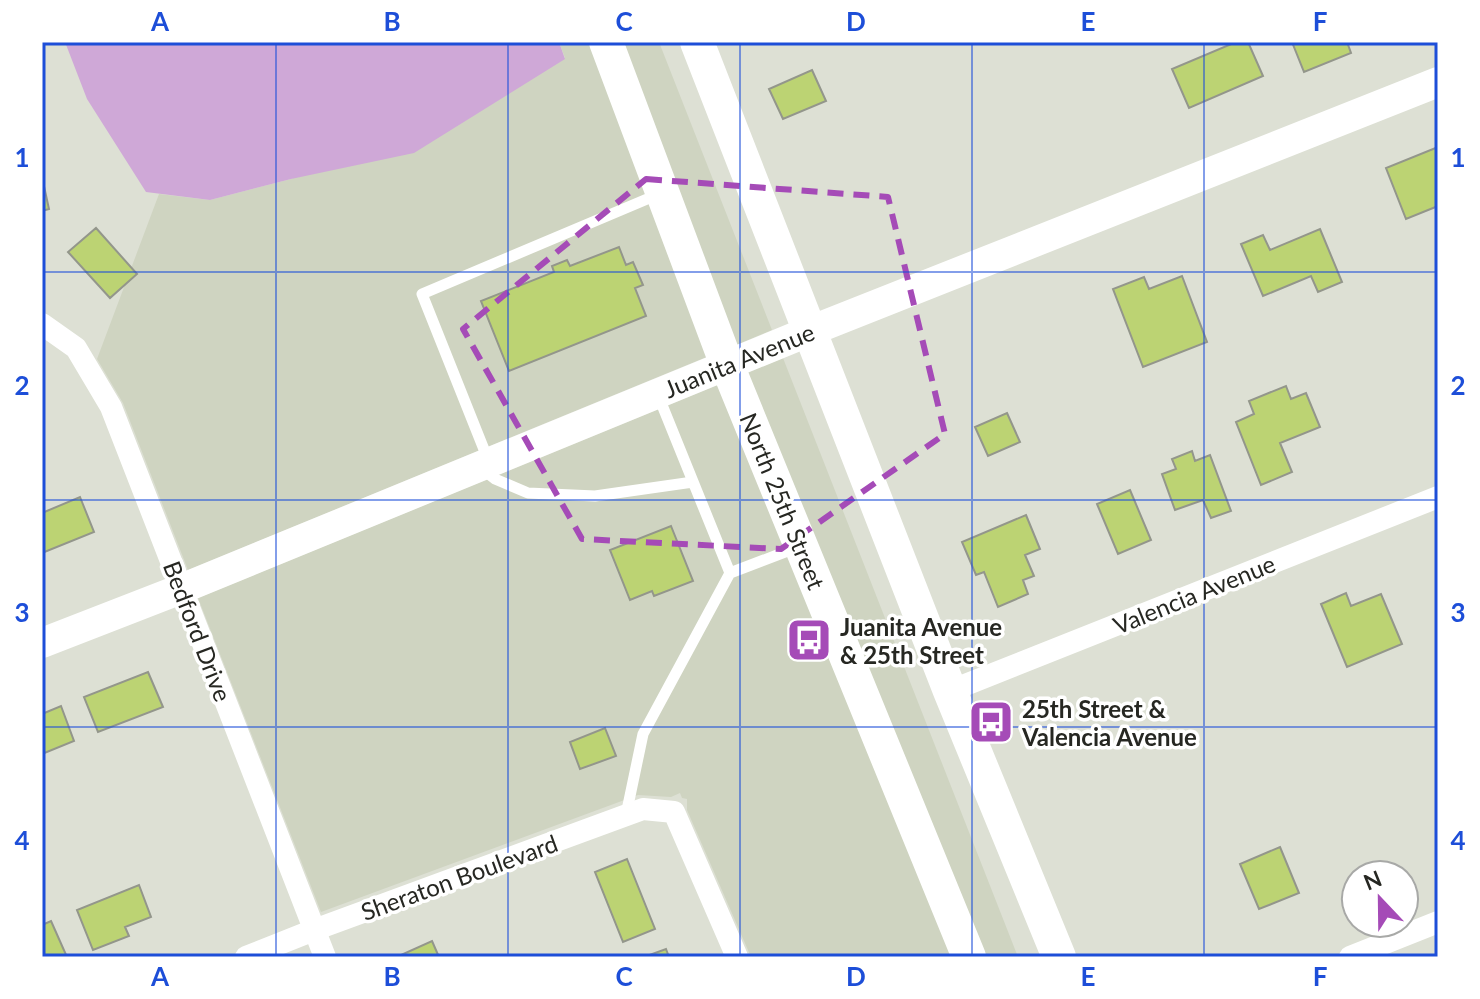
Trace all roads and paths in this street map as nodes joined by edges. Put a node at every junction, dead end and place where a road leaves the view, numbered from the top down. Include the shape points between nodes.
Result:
1 (606, 42) edge
2 (697, 42) edge
3 (1438, 82) edge
4 (663, 193) junction
5 (42, 324) edge
6 (810, 331) junction
7 (727, 365) junction
8 (658, 393) junction
9 (484, 464) junction
10 (693, 482) junction
11 (1438, 497) edge
12 (801, 546) junction
13 (730, 573) junction
14 (181, 589) junction
15 (42, 643) edge
16 (950, 691) junction
17 (625, 816) junction
18 (1438, 922) edge
19 (314, 930) junction
20 (246, 957) edge
21 (325, 957) edge
22 (737, 957) edge
23 (969, 957) edge
24 (1059, 957) edge
25 (1350, 957) edge

1 - 4 main road, North 25th Street
2 - 6 main road
3 - 6 street, Juanita Avenue
4 - 7 main road, North 25th Street
4 - 9 lane via 422,294
5 - 14 street, Bedford Drive via 76,348 111,407
6 - 7 street, Juanita Avenue
6 - 16 main road
7 - 8 street, Juanita Avenue
7 - 12 main road, North 25th Street
8 - 9 street, Juanita Avenue
8 - 10 lane
9 - 10 lane via 495,479 528,493 595,496
9 - 14 street, Juanita Avenue
10 - 13 lane
11 - 16 street, Valencia Avenue
12 - 13 lane
12 - 23 main road, North 25th Street
13 - 17 lane via 643,734
14 - 15 street, Juanita Avenue
14 - 19 street, Bedford Drive
16 - 24 main road
17 - 19 street, Sheraton Boulevard
17 - 22 street, Sheraton Boulevard via 643,809 674,812
18 - 25 street
19 - 20 street, Sheraton Boulevard
19 - 21 street, Bedford Drive

